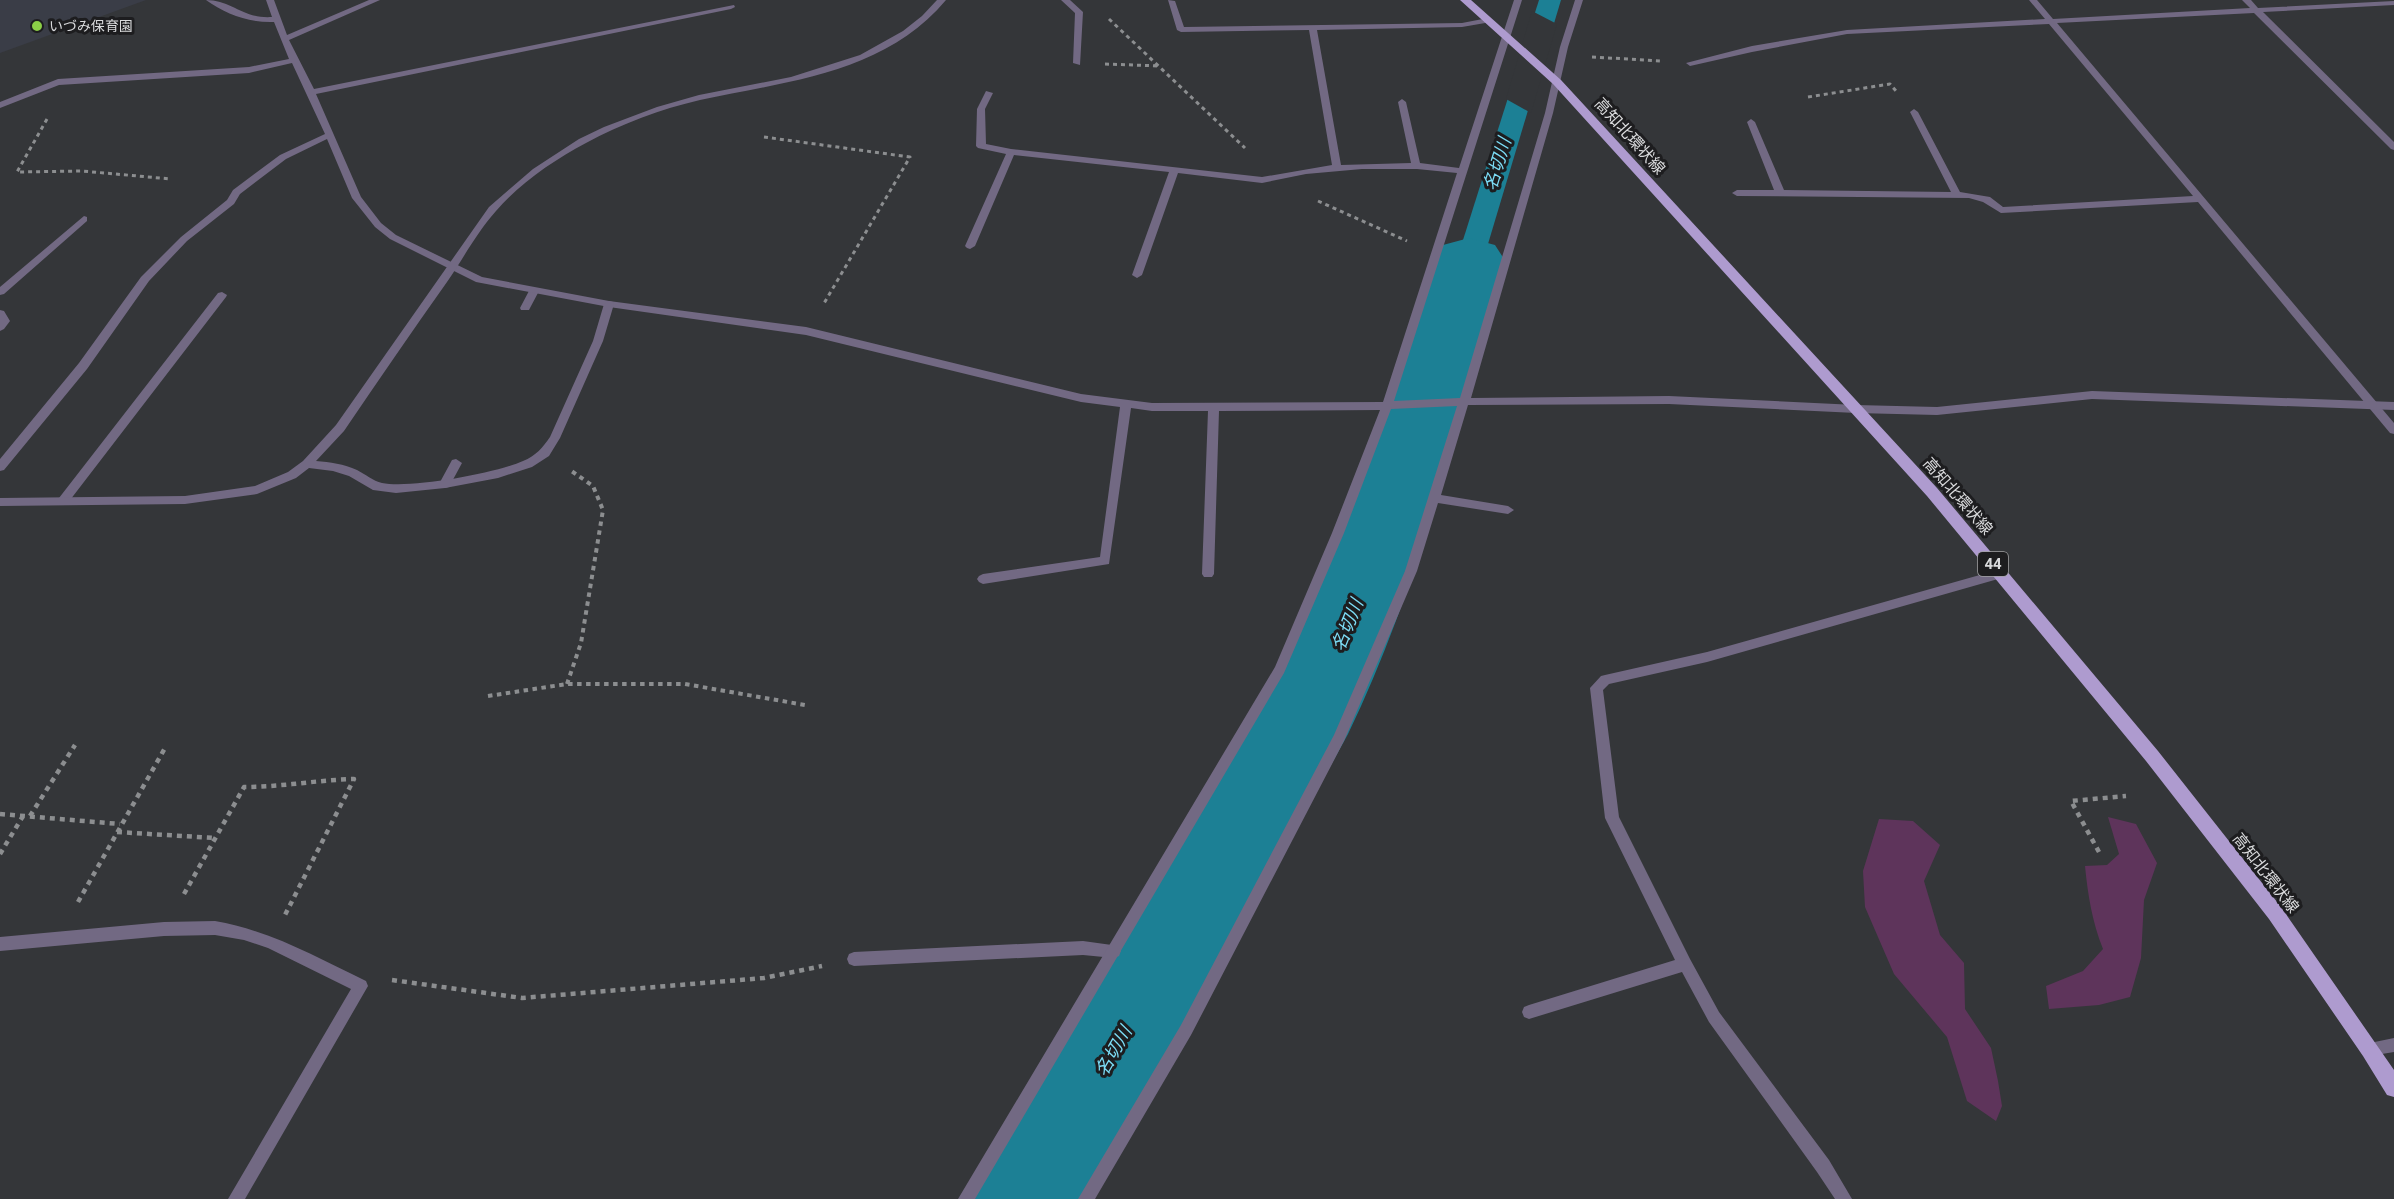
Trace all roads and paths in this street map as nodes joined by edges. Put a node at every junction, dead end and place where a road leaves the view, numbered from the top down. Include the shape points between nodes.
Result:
1 (210, 0) edge
2 (270, 0) edge
3 (376, 0) edge
4 (942, 0) edge
5 (1065, 0) edge
6 (1465, 0) edge
7 (1518, 0) edge
8 (1579, 0) edge
9 (2033, 0) edge
10 (2246, 0) edge
11 (1171, 1) edge
12 (2394, 3) edge
13 (731, 7) dead end
14 (2257, 11) junction
15 (1105, 15) dead end
16 (277, 19) junction
17 (1488, 20) junction
18 (2052, 21) junction
19 (1313, 29) junction
20 (284, 39) junction
21 (1510, 39) junction
22 (1584, 57) dead end
23 (294, 60) junction
24 (1077, 63) joint
25 (1690, 63) joint
26 (1160, 66) junction
27 (1553, 78) junction
28 (72, 80) junction
29 (310, 92) junction
30 (989, 93) dead end
31 (1808, 97) dead end
32 (1402, 102) dead end
33 (0, 105) edge
34 (1914, 112) joint
35 (1751, 122) dead end
36 (329, 135) junction
37 (764, 137) dead end
38 (2394, 147) edge
39 (1011, 152) junction
40 (1416, 166) junction
41 (1337, 169) junction
42 (1174, 171) junction
43 (1462, 171) junction
44 (1275, 176) junction
45 (171, 179) dead end
46 (1737, 193) dead end
47 (1780, 193) junction
48 (1957, 195) junction
49 (2201, 199) junction
50 (84, 219) dead end
51 (970, 246) dead end
52 (1435, 254) junction
53 (451, 265) junction
54 (1137, 275) dead end
55 (534, 291) junction
56 (0, 292) edge
57 (222, 295) dead end
58 (609, 304) junction
59 (525, 308) dead end
60 (0, 313) edge
61 (0, 327) edge
62 (806, 330) junction
63 (1457, 402) junction
64 (1126, 404) junction
65 (2372, 404) junction
66 (1387, 405) junction
67 (2394, 406) edge
68 (1214, 407) junction
69 (1856, 409) junction
70 (2394, 430) edge
71 (545, 453) junction
72 (456, 463) dead end
73 (308, 464) junction
74 (0, 467) edge
75 (445, 484) junction
76 (1434, 498) junction
77 (63, 501) junction
78 (0, 502) edge
79 (1508, 510) dead end
80 (1208, 574) dead end
81 (2001, 574) junction
82 (983, 579) dead end
83 (567, 684) junction
84 (488, 696) dead end
85 (805, 705) dead end
86 (75, 745) dead end
87 (165, 748) dead end
88 (2126, 796) dead end
89 (0, 814) edge
90 (23, 816) junction
91 (30, 816) junction
92 (120, 824) junction
93 (117, 832) junction
94 (215, 838) junction
95 (2099, 852) dead end
96 (0, 854) edge
97 (164, 929) junction
98 (57, 939) junction
99 (271, 942) junction
100 (0, 944) edge
101 (1114, 951) junction
102 (854, 959) joint
103 (1685, 964) junction
104 (361, 986) junction
105 (1529, 1012) dead end
106 (2394, 1045) edge
107 (2370, 1049) junction
108 (2394, 1088) edge
109 (236, 1199) edge
110 (966, 1199) edge
111 (1086, 1199) edge
112 (1844, 1199) edge

1 - 16 street via 240,17
2 - 16 street
3 - 20 street
4 - 53 street via 926,19 882,48 849,62 769,86 690,100 586,138 549,159 511,190
5 - 24 street via 1078,12
6 - 17 main road, 高知北環状線 / 44
7 - 21 street
8 - 27 street
9 - 18 street
10 - 14 street
11 - 19 street via 1181,30
12 - 14 street
13 - 29 street
14 - 18 street
14 - 38 street
15 - 26 path
16 - 20 street
17 - 19 street via 1462,26
17 - 21 main road, 高知北環状線 / 44
18 - 25 street via 1847,32
18 - 49 street
19 - 41 street
20 - 23 street
21 - 27 main road, 高知北環状線 / 44
21 - 43 street
22 - 25 path
23 - 28 street via 249,70
23 - 29 street
24 - 26 path
26 - 44 path
27 - 63 street
27 - 69 main road, 高知北環状線 / 44
28 - 33 street via 40,87
28 - 45 path via 16,172 82,171
29 - 36 street
30 - 39 street via 981,109 981,146
31 - 34 path via 1890,84
32 - 40 street
34 - 48 street
35 - 47 street
36 - 53 street via 357,198 378,225 407,245
36 - 74 street via 275,163 184,239 146,279
37 - 62 path via 910,157
39 - 42 street
39 - 51 street
40 - 41 street
40 - 43 street
41 - 44 street
42 - 44 street via 1262,180
42 - 54 street
43 - 52 street
44 - 52 path via 1330,208
46 - 47 street
47 - 48 street
48 - 49 street via 1974,195 2001,210
49 - 65 street
50 - 56 street
52 - 66 street
53 - 55 street via 480,280
53 - 73 street via 340,428
55 - 58 street
55 - 59 street
57 - 77 street
58 - 62 street
58 - 71 street via 598,341
60 - 61 street via 5,321
62 - 64 street via 1081,398
63 - 66 street
63 - 69 street via 1669,400
63 - 76 street
64 - 68 street
64 - 82 street via 1106,561
65 - 67 street
65 - 69 street via 2092,395 1937,411
65 - 70 street
66 - 68 street
66 - 101 street via 1280,669
68 - 80 street
69 - 81 main road, 高知北環状線 / 44
71 - 75 street via 528,464 498,474
71 - 83 path via 593,486 603,510 581,643
72 - 75 street
73 - 75 street via 353,473 377,487
73 - 77 street via 274,484 234,495 185,500
76 - 79 street
76 - 111 street via 1411,571 1339,737 1186,1030
77 - 78 street
81 - 103 street via 1707,657 1605,680 1596,688 1612,818
81 - 107 main road, 高知北環状線 / 44 via 2268,904
83 - 84 path
83 - 85 path via 685,684
86 - 91 path
87 - 92 path
88 - 95 path via 2071,801
89 - 90 path
90 - 91 path
90 - 96 path
91 - 92 path
92 - 93 path
93 - 94 path
93 - 98 path
94 - 97 path
94 - 99 path via 244,787 354,779
97 - 98 street
97 - 99 street via 215,928
98 - 100 street
99 - 104 street
101 - 102 street via 1083,948
101 - 110 street
102 - 104 path via 764,978 522,998 391,980
103 - 105 street
103 - 112 street via 1714,1017
104 - 109 street
106 - 107 street
107 - 108 main road, 高知北環状線 / 44

